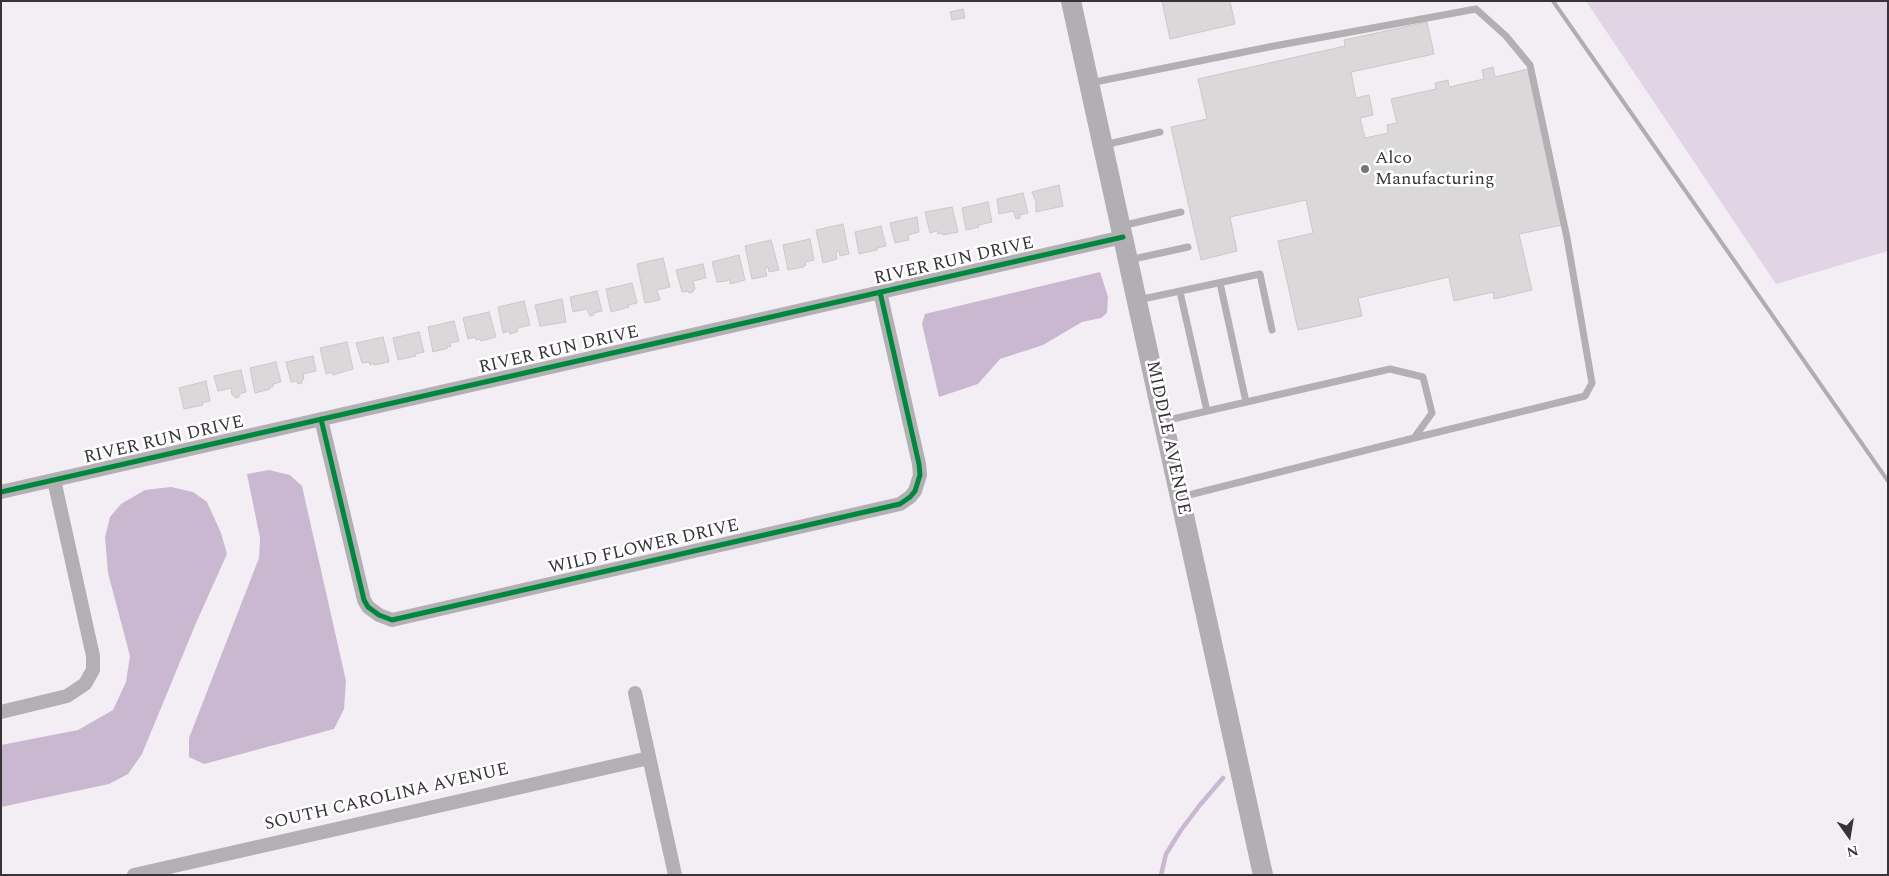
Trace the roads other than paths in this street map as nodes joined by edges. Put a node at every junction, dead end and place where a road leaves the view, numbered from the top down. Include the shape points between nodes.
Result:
1 (1071, 1) edge
2 (1089, 83) junction
3 (1160, 132) dead end
4 (1103, 145) junction
5 (1181, 212) dead end
6 (1122, 232) junction
7 (1188, 247) dead end
8 (1128, 260) junction
9 (1220, 283) junction
10 (880, 292) junction
11 (1180, 292) junction
12 (1137, 301) junction
13 (1272, 330) dead end
14 (1246, 402) junction
15 (1207, 411) junction
16 (321, 419) junction
17 (1164, 421) junction
18 (1414, 438) junction
19 (54, 480) junction
20 (1, 492) edge
21 (1180, 497) junction
22 (635, 693) dead end
23 (1, 712) edge
24 (649, 758) junction
25 (134, 875) edge
26 (675, 875) edge
27 (1263, 875) edge

1 - 2 street, MIDDLE AVENUE
2 - 4 street, MIDDLE AVENUE
2 - 18 lane via 1476,9 1506,36 1530,65 1567,238 1592,383 1585,396
3 - 4 lane
4 - 6 street, MIDDLE AVENUE
5 - 6 lane
6 - 8 street, MIDDLE AVENUE
6 - 10 street, RIVER RUN DRIVE
7 - 8 lane
8 - 12 street, MIDDLE AVENUE
9 - 11 lane
9 - 13 lane via 1260,274
9 - 14 lane
10 - 16 street, RIVER RUN DRIVE
10 - 16 street, WILD FLOWER DRIVE via 920,475 915,491 906,501 881,509 392,620 379,615 364,600
11 - 12 lane
11 - 15 lane
12 - 17 street, MIDDLE AVENUE
14 - 15 lane
14 - 18 lane via 1390,369 1423,377 1432,413
15 - 17 lane
16 - 19 street, RIVER RUN DRIVE
17 - 21 street, MIDDLE AVENUE
18 - 21 lane
19 - 20 street, RIVER RUN DRIVE
19 - 23 street via 93,656 92,670 85,684 67,696
21 - 27 street, MIDDLE AVENUE
22 - 24 street
24 - 25 street, SOUTH CAROLINA AVENUE
24 - 26 street

